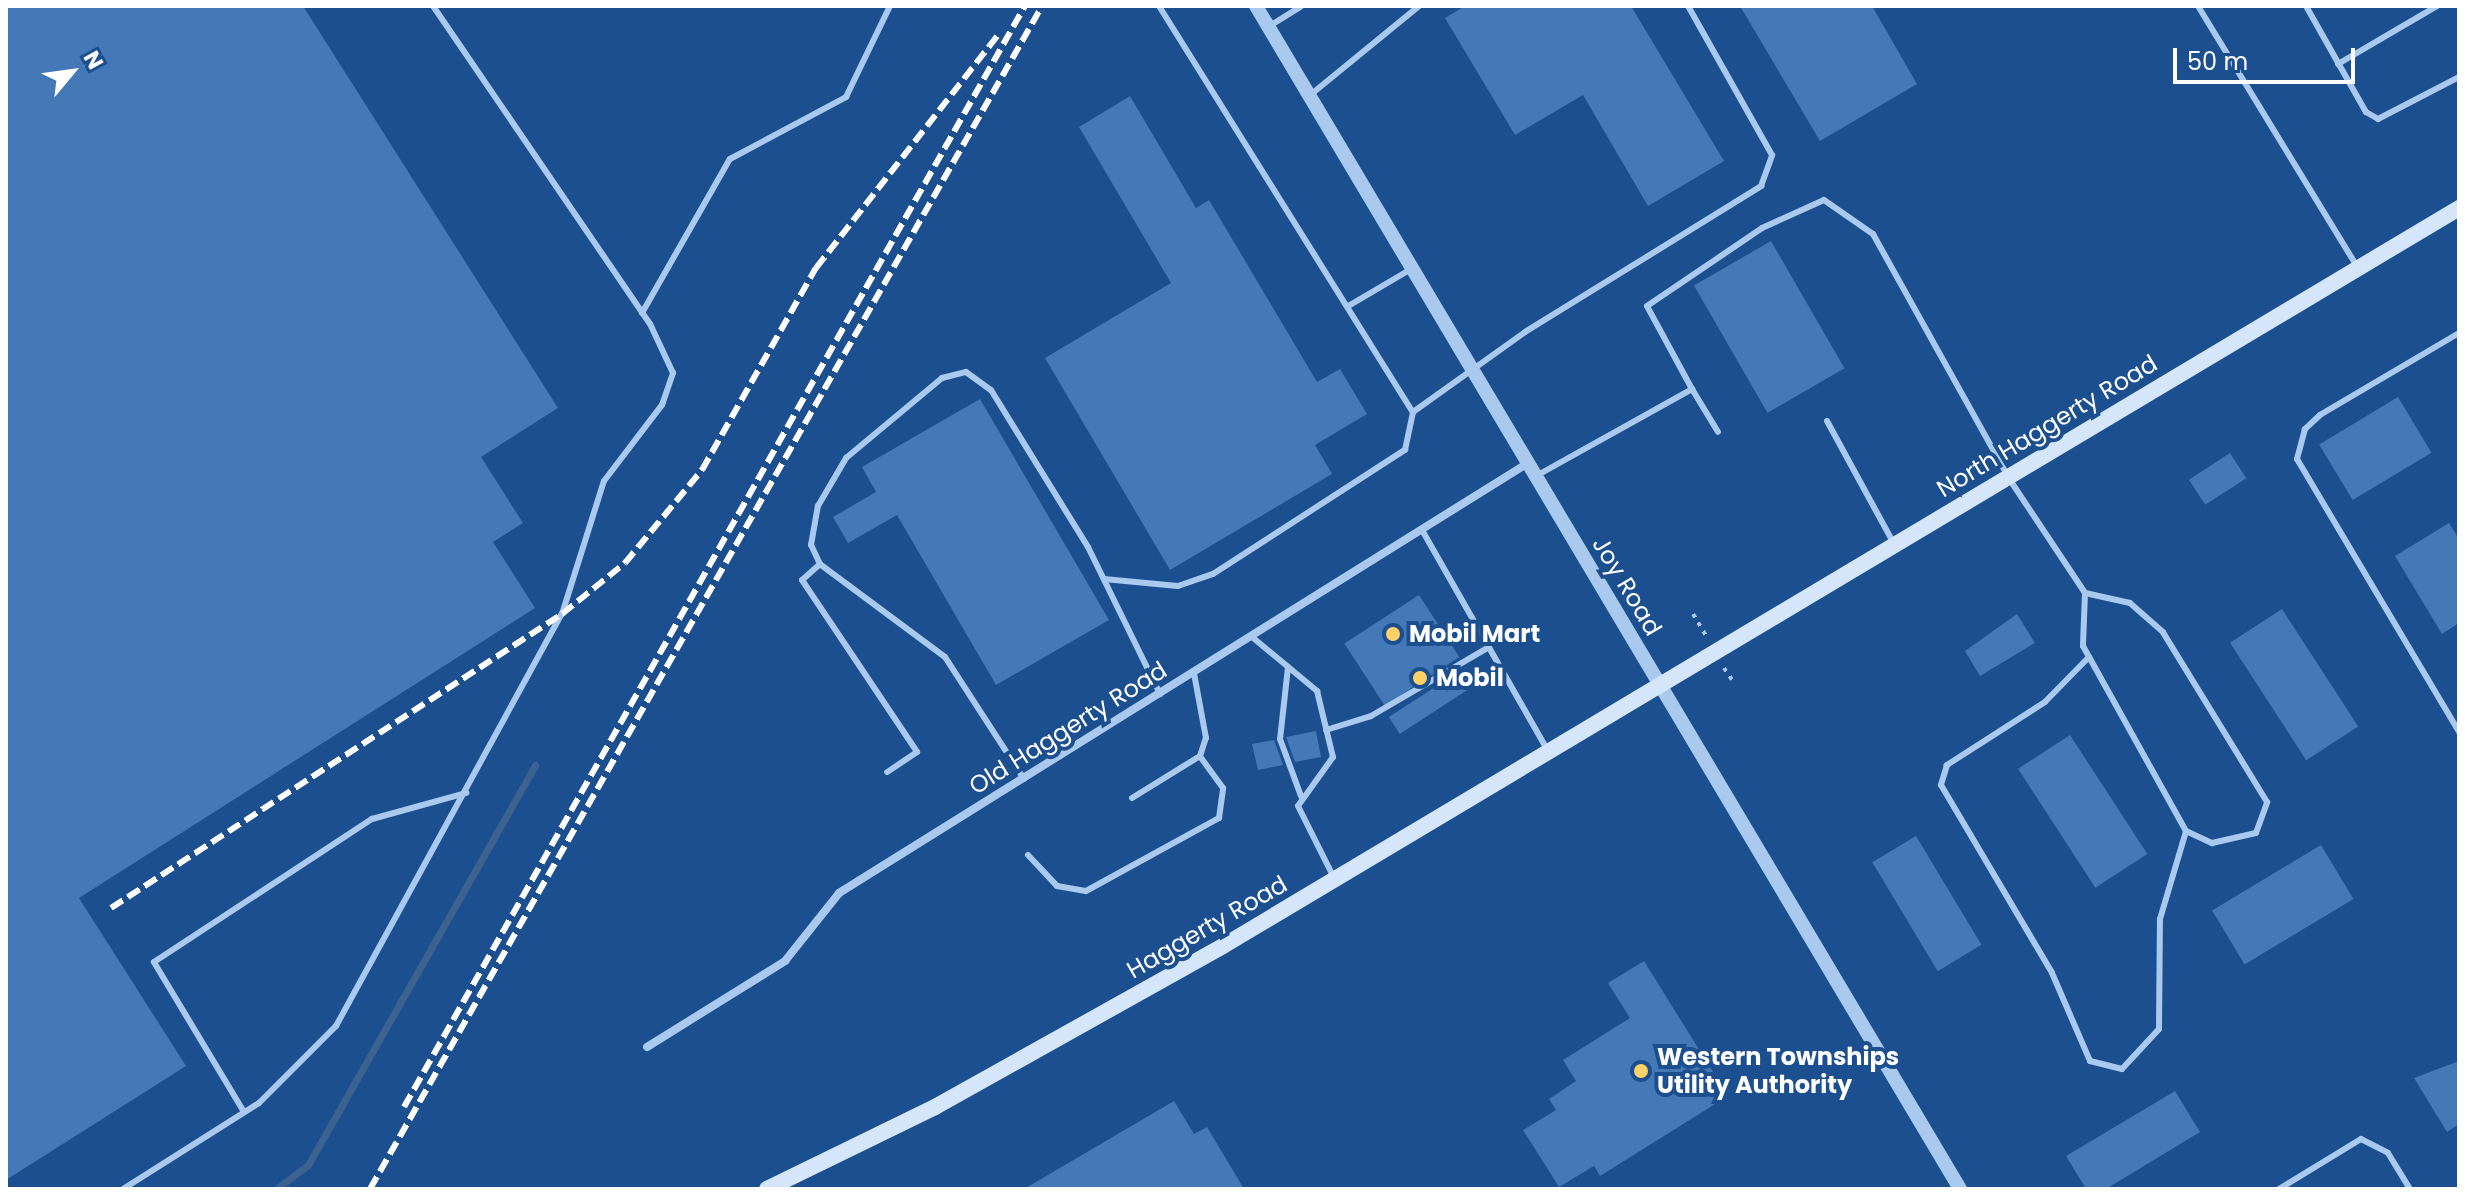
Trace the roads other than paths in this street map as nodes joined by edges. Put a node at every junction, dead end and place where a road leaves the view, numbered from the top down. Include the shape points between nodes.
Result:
1 (433, 6) edge
2 (890, 6) edge
3 (1159, 6) edge
4 (1256, 6) edge
5 (1301, 6) edge
6 (1419, 6) edge
7 (1688, 6) edge
8 (2198, 6) edge
9 (2306, 6) edge
10 (2437, 6) edge
11 (1268, 27) junction
12 (2338, 64) junction
13 (2459, 77) edge
14 (1309, 96) junction
15 (2459, 208) edge
16 (2358, 268) junction
17 (1411, 269) junction
18 (1350, 305) junction
19 (642, 313) junction
20 (2459, 333) edge
21 (1470, 368) junction
22 (1692, 389) junction
23 (1413, 412) junction
24 (1827, 421) dead end
25 (1718, 432) dead end
26 (1532, 469) junction
27 (2008, 477) junction
28 (1422, 530) junction
29 (1895, 545) junction
30 (820, 564) junction
31 (1104, 579) junction
32 (2085, 593) junction
33 (1252, 637) junction
34 (1489, 647) junction
35 (2089, 657) junction
36 (1288, 667) junction
37 (1194, 673) junction
38 (1662, 690) junction
39 (1160, 694) junction
40 (1326, 730) junction
41 (2459, 732) edge
42 (1550, 754) junction
43 (1200, 756) junction
44 (887, 772) dead end
45 (1024, 779) junction
46 (466, 793) junction
47 (1301, 796) junction
48 (1132, 798) dead end
49 (2186, 831) junction
50 (1028, 855) dead end
51 (1334, 880) junction
52 (647, 1047) dead end
53 (244, 1112) junction
54 (123, 1189) edge
55 (767, 1189) edge
56 (1960, 1189) edge
57 (2279, 1189) edge
58 (2410, 1189) edge

1 - 19 lane
2 - 19 lane via 846,97 730,159
3 - 18 lane via 1326,282
4 - 11 street, Joy Road
5 - 11 lane
6 - 14 lane
7 - 21 lane via 1772,155 1761,186
8 - 16 lane
9 - 12 lane
10 - 12 lane
11 - 14 street, Joy Road
12 - 13 lane via 2366,112 2378,119
14 - 17 street, Joy Road
15 - 16 main road, North Haggerty Road
16 - 27 main road, North Haggerty Road
17 - 18 lane
17 - 21 street, Joy Road
18 - 23 lane
19 - 46 lane via 673,373 662,405 604,481 562,614
20 - 41 lane via 2320,415 2305,429 2297,459
21 - 23 lane
21 - 26 street, Joy Road
22 - 25 lane
22 - 26 lane
22 - 27 lane via 1647,306 1762,228 1824,200 1873,234
23 - 31 lane via 1405,450 1213,574 1178,586
24 - 29 lane
26 - 28 street, Old Haggerty Road
26 - 38 street, Joy Road
27 - 29 main road, North Haggerty Road
27 - 32 lane
28 - 33 street, Old Haggerty Road
28 - 34 lane
29 - 38 main road, North Haggerty Road
30 - 31 lane via 811,545 818,506 846,458 885,417 942,378 966,372 991,390
30 - 44 lane via 802,580 917,752
30 - 45 lane via 945,657
31 - 39 lane
32 - 35 lane via 2079,627
32 - 49 lane via 2148,614 2267,802 2256,833 2212,843
33 - 36 lane
33 - 37 street, Old Haggerty Road
34 - 40 lane via 1371,716
34 - 42 lane
35 - 49 lane
35 - 49 lane via 2045,702 1947,765 1941,785 2052,973 2090,1061 2122,1069 2159,1029 2160,919
36 - 40 lane via 1317,691
36 - 47 lane via 1280,739
37 - 39 street, Old Haggerty Road
37 - 43 lane via 1206,738
38 - 42 main road, Haggerty Road
38 - 56 street, Joy Road
39 - 45 street, Old Haggerty Road
40 - 47 lane via 1333,757
42 - 51 main road, Haggerty Road
43 - 48 lane
43 - 50 lane via 1226,797 1219,818 1086,891 1057,886
45 - 52 street, Old Haggerty Road via 839,893 785,961
46 - 53 lane via 336,1026
46 - 53 lane via 372,819 154,962
47 - 51 lane via 1303,819
51 - 55 main road, Haggerty Road via 1067,1035
53 - 54 lane
57 - 58 lane via 2361,1139 2388,1153

